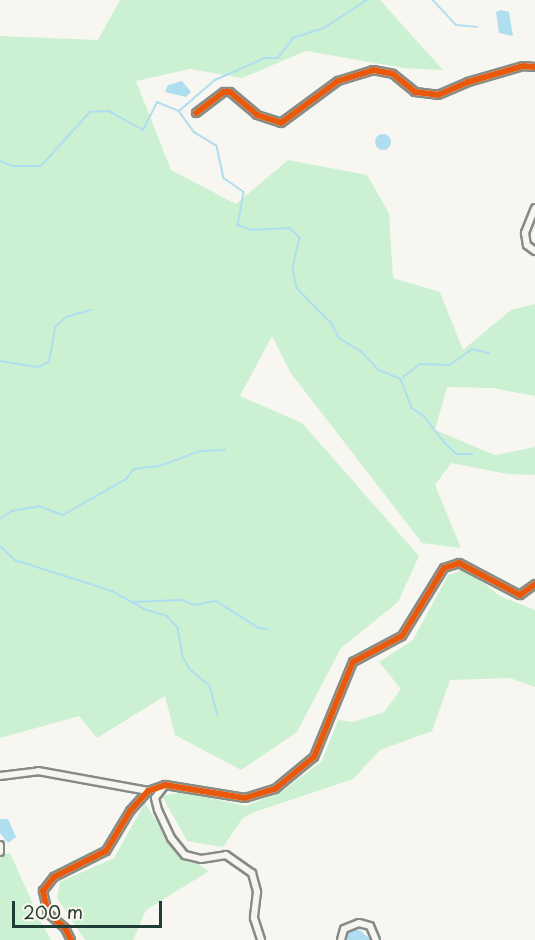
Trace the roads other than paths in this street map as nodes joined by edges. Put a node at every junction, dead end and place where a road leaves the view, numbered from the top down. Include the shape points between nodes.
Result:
1 (535, 67) edge
2 (196, 113) dead end
3 (535, 208) edge
4 (535, 251) edge
5 (535, 584) edge
6 (0, 776) edge
7 (165, 785) junction
8 (148, 791) junction
9 (0, 844) edge
10 (0, 852) edge
11 (71, 940) edge
12 (261, 940) edge
13 (341, 940) edge
14 (376, 940) edge

1 - 2 street via 523,66 438,95 416,92 393,74 373,70 338,81 280,123 257,115 230,92 224,92
3 - 4 street via 525,232 527,245
5 - 7 street via 520,596 459,563 450,563 437,576 423,608 402,636 351,666 323,739 302,769 275,789 245,798
6 - 8 street via 38,771
7 - 8 street
7 - 12 street via 154,798 171,838 185,855 201,859 226,855 252,873 257,892 254,918
8 - 11 street via 130,811 106,851 54,877 43,891 48,913 65,928
9 - 10 street
13 - 14 street via 344,929 359,923 370,926

